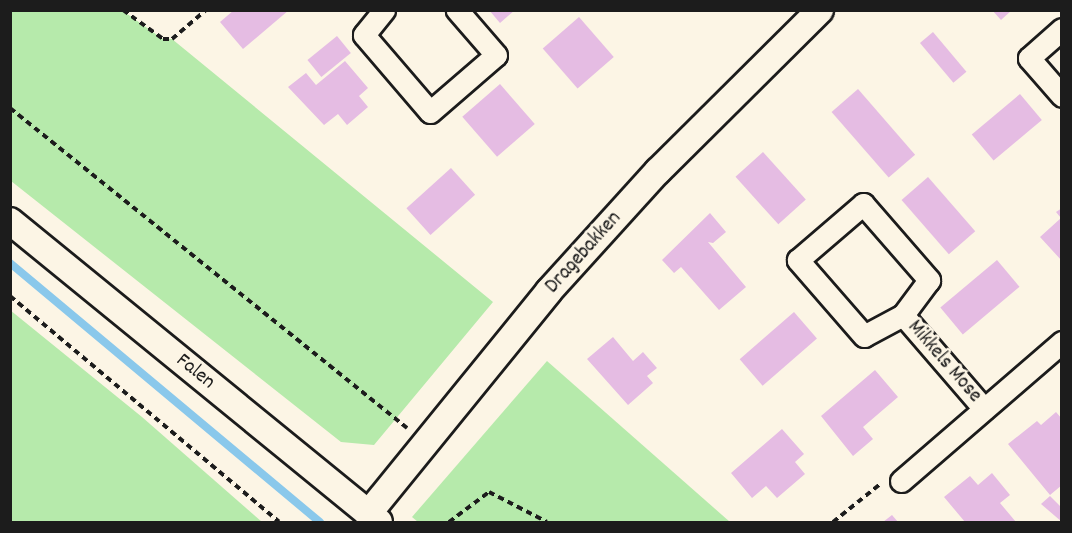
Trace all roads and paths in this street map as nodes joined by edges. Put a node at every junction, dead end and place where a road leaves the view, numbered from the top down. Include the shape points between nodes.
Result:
1 (123, 10) edge
2 (206, 10) edge
3 (384, 10) edge
4 (457, 10) edge
5 (820, 10) edge
6 (1062, 29) edge
7 (1062, 96) edge
8 (10, 108) edge
9 (10, 221) edge
10 (10, 296) edge
11 (903, 315) junction
12 (1062, 342) edge
13 (984, 409) junction
14 (426, 442) junction
15 (901, 481) joint
16 (374, 518) edge
17 (279, 522) edge
18 (449, 522) edge
19 (547, 522) edge
20 (833, 522) edge

1 - 2 path via 163,39 172,39
3 - 4 street via 364,35 430,112 496,55
5 - 14 street, Dragebakken via 658,171 549,291
6 - 7 street via 1029,58
8 - 14 path via 182,250
9 - 16 street, Falen
10 - 17 path
11 - 11 street, Mikkels Mose via 864,336 798,260 863,204 929,279
11 - 13 street, Mikkels Mose
12 - 13 street, Mikkels Mose
13 - 15 street, Mikkels Mose
14 - 16 street, Dragebakken
15 - 20 path via 888,478
18 - 19 path via 489,492

